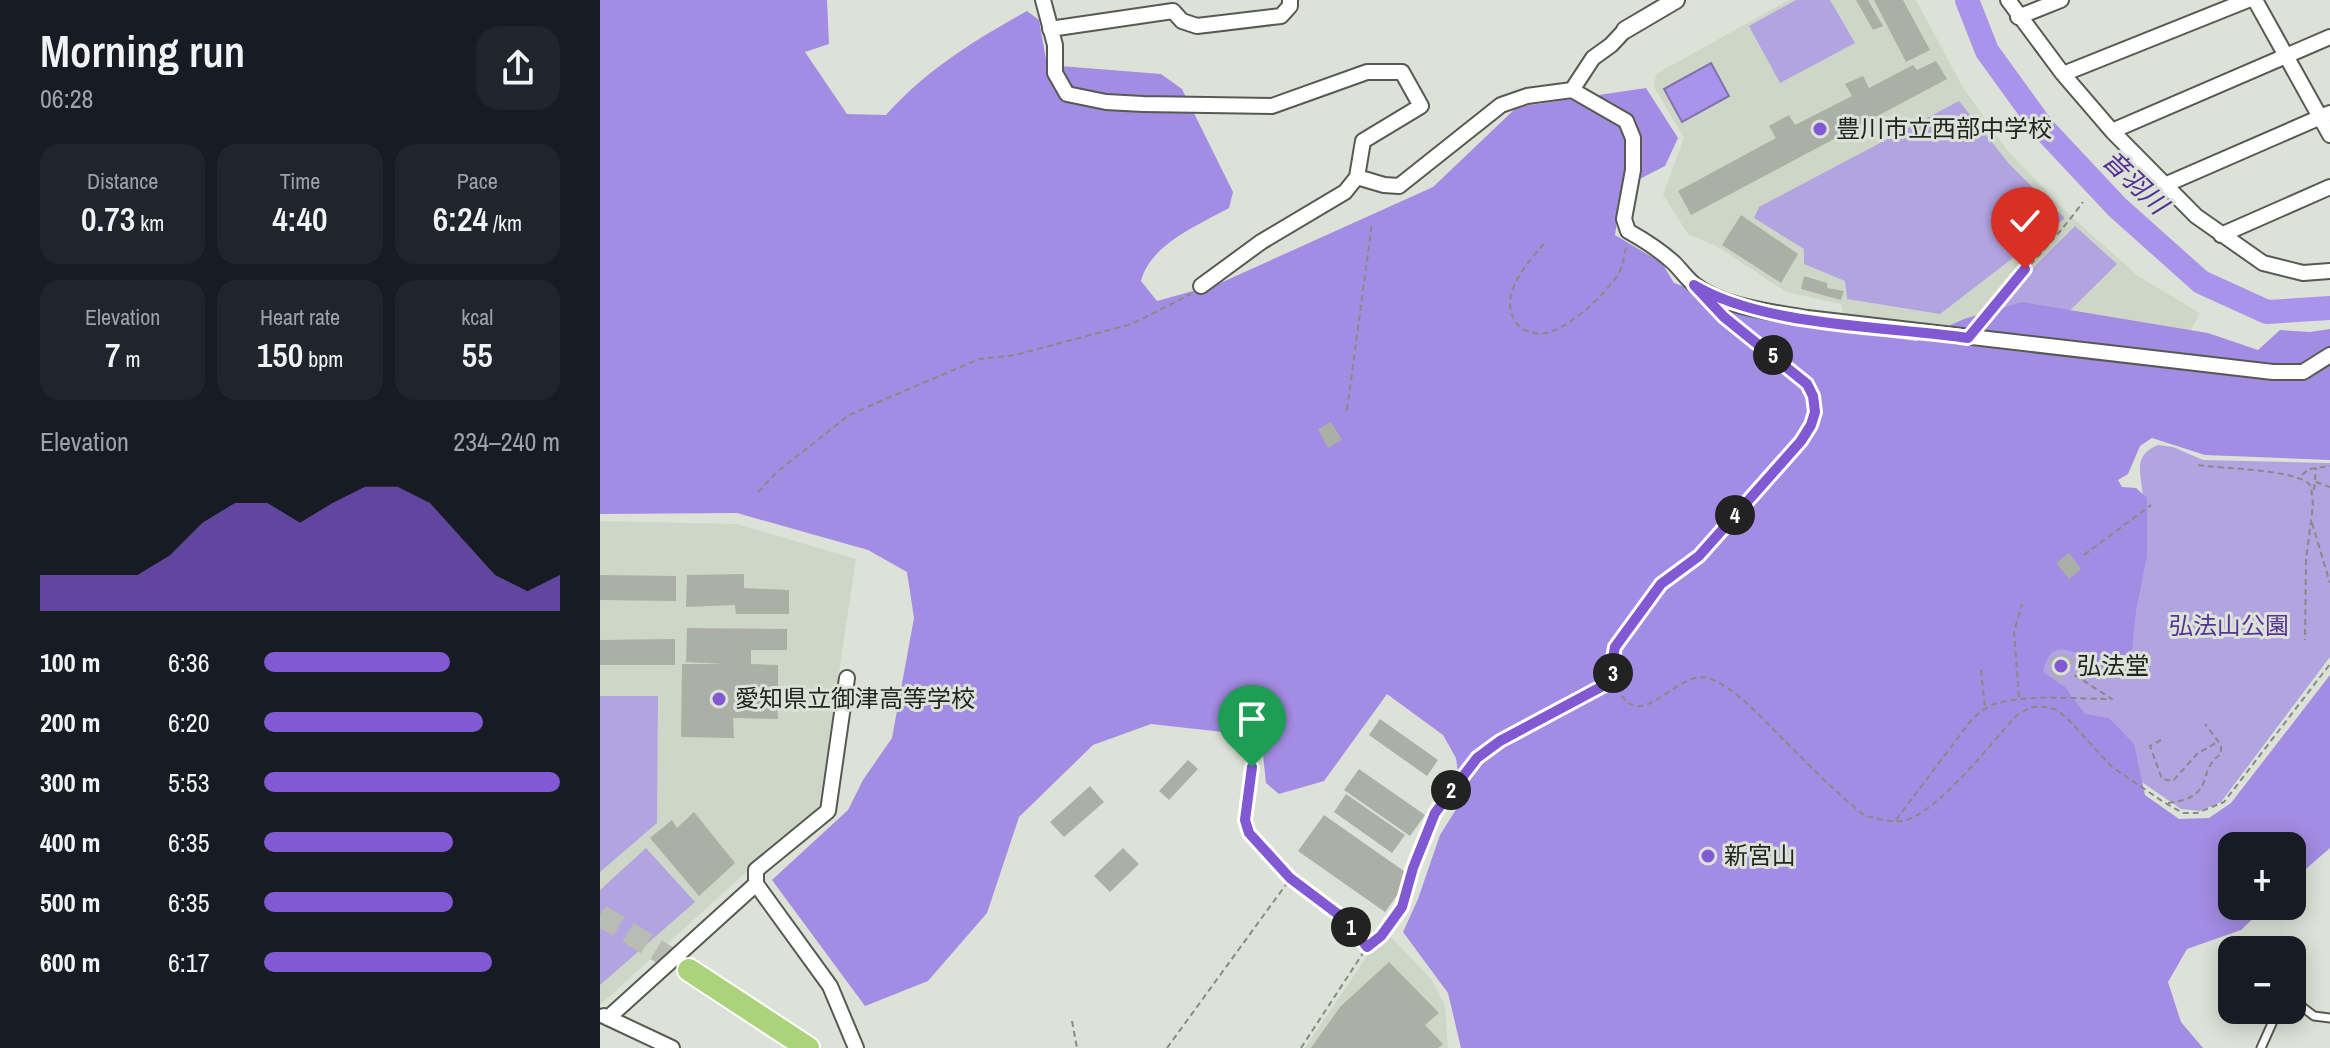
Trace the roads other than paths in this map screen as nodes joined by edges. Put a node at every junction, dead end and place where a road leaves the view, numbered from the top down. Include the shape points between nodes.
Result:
1 (1043, 0) edge
2 (1290, 0) edge
3 (1676, 0) edge
4 (2008, 0) edge
5 (2061, 0) edge
6 (2248, 0) edge
7 (2255, 0) edge
8 (1174, 6) edge
9 (2018, 17) junction
10 (1050, 29) junction
11 (1625, 30) joint
12 (2330, 37) edge
13 (2286, 55) junction
14 (2063, 74) junction
15 (1572, 90) junction
16 (2325, 115) edge
17 (2112, 131) junction
18 (2330, 135) edge
19 (1357, 177) junction
20 (2167, 184) junction
21 (2330, 187) edge
22 (2221, 235) junction
23 (2330, 271) edge
24 (1201, 286) road end
25 (2330, 355) edge
26 (847, 678) dead end
27 (756, 884) junction
28 (2306, 1010) edge
29 (604, 1016) edge
30 (2330, 1018) edge
31 (2272, 1024) edge
32 (672, 1048) edge
33 (791, 1048) edge
34 (808, 1048) edge
35 (856, 1048) edge
36 (2261, 1048) edge

1 - 10 street
2 - 8 street via 1281,16 1197,26 1182,21
3 - 11 street
4 - 9 street
5 - 9 street
6 - 14 street
7 - 13 street
8 - 10 street
9 - 14 street
10 - 19 street via 1055,73 1067,94 1106,102 1272,106 1367,72 1402,72 1421,106 1363,141
11 - 15 street via 1593,58
12 - 13 street
13 - 16 street
13 - 17 street
14 - 17 street
15 - 19 street via 1501,105 1399,186
15 - 25 street via 1626,121 1633,138 1624,219 1628,231 1713,296 1807,318 2293,373
16 - 18 street
16 - 20 street
17 - 20 street
19 - 24 street via 1345,192 1261,242
20 - 22 street
21 - 22 street
22 - 23 street via 2263,263 2303,273
26 - 27 street via 828,811 756,870
27 - 29 street
27 - 35 street via 830,986
28 - 30 lane
29 - 32 street
31 - 36 lane
33 - 34 highway via 687,974

